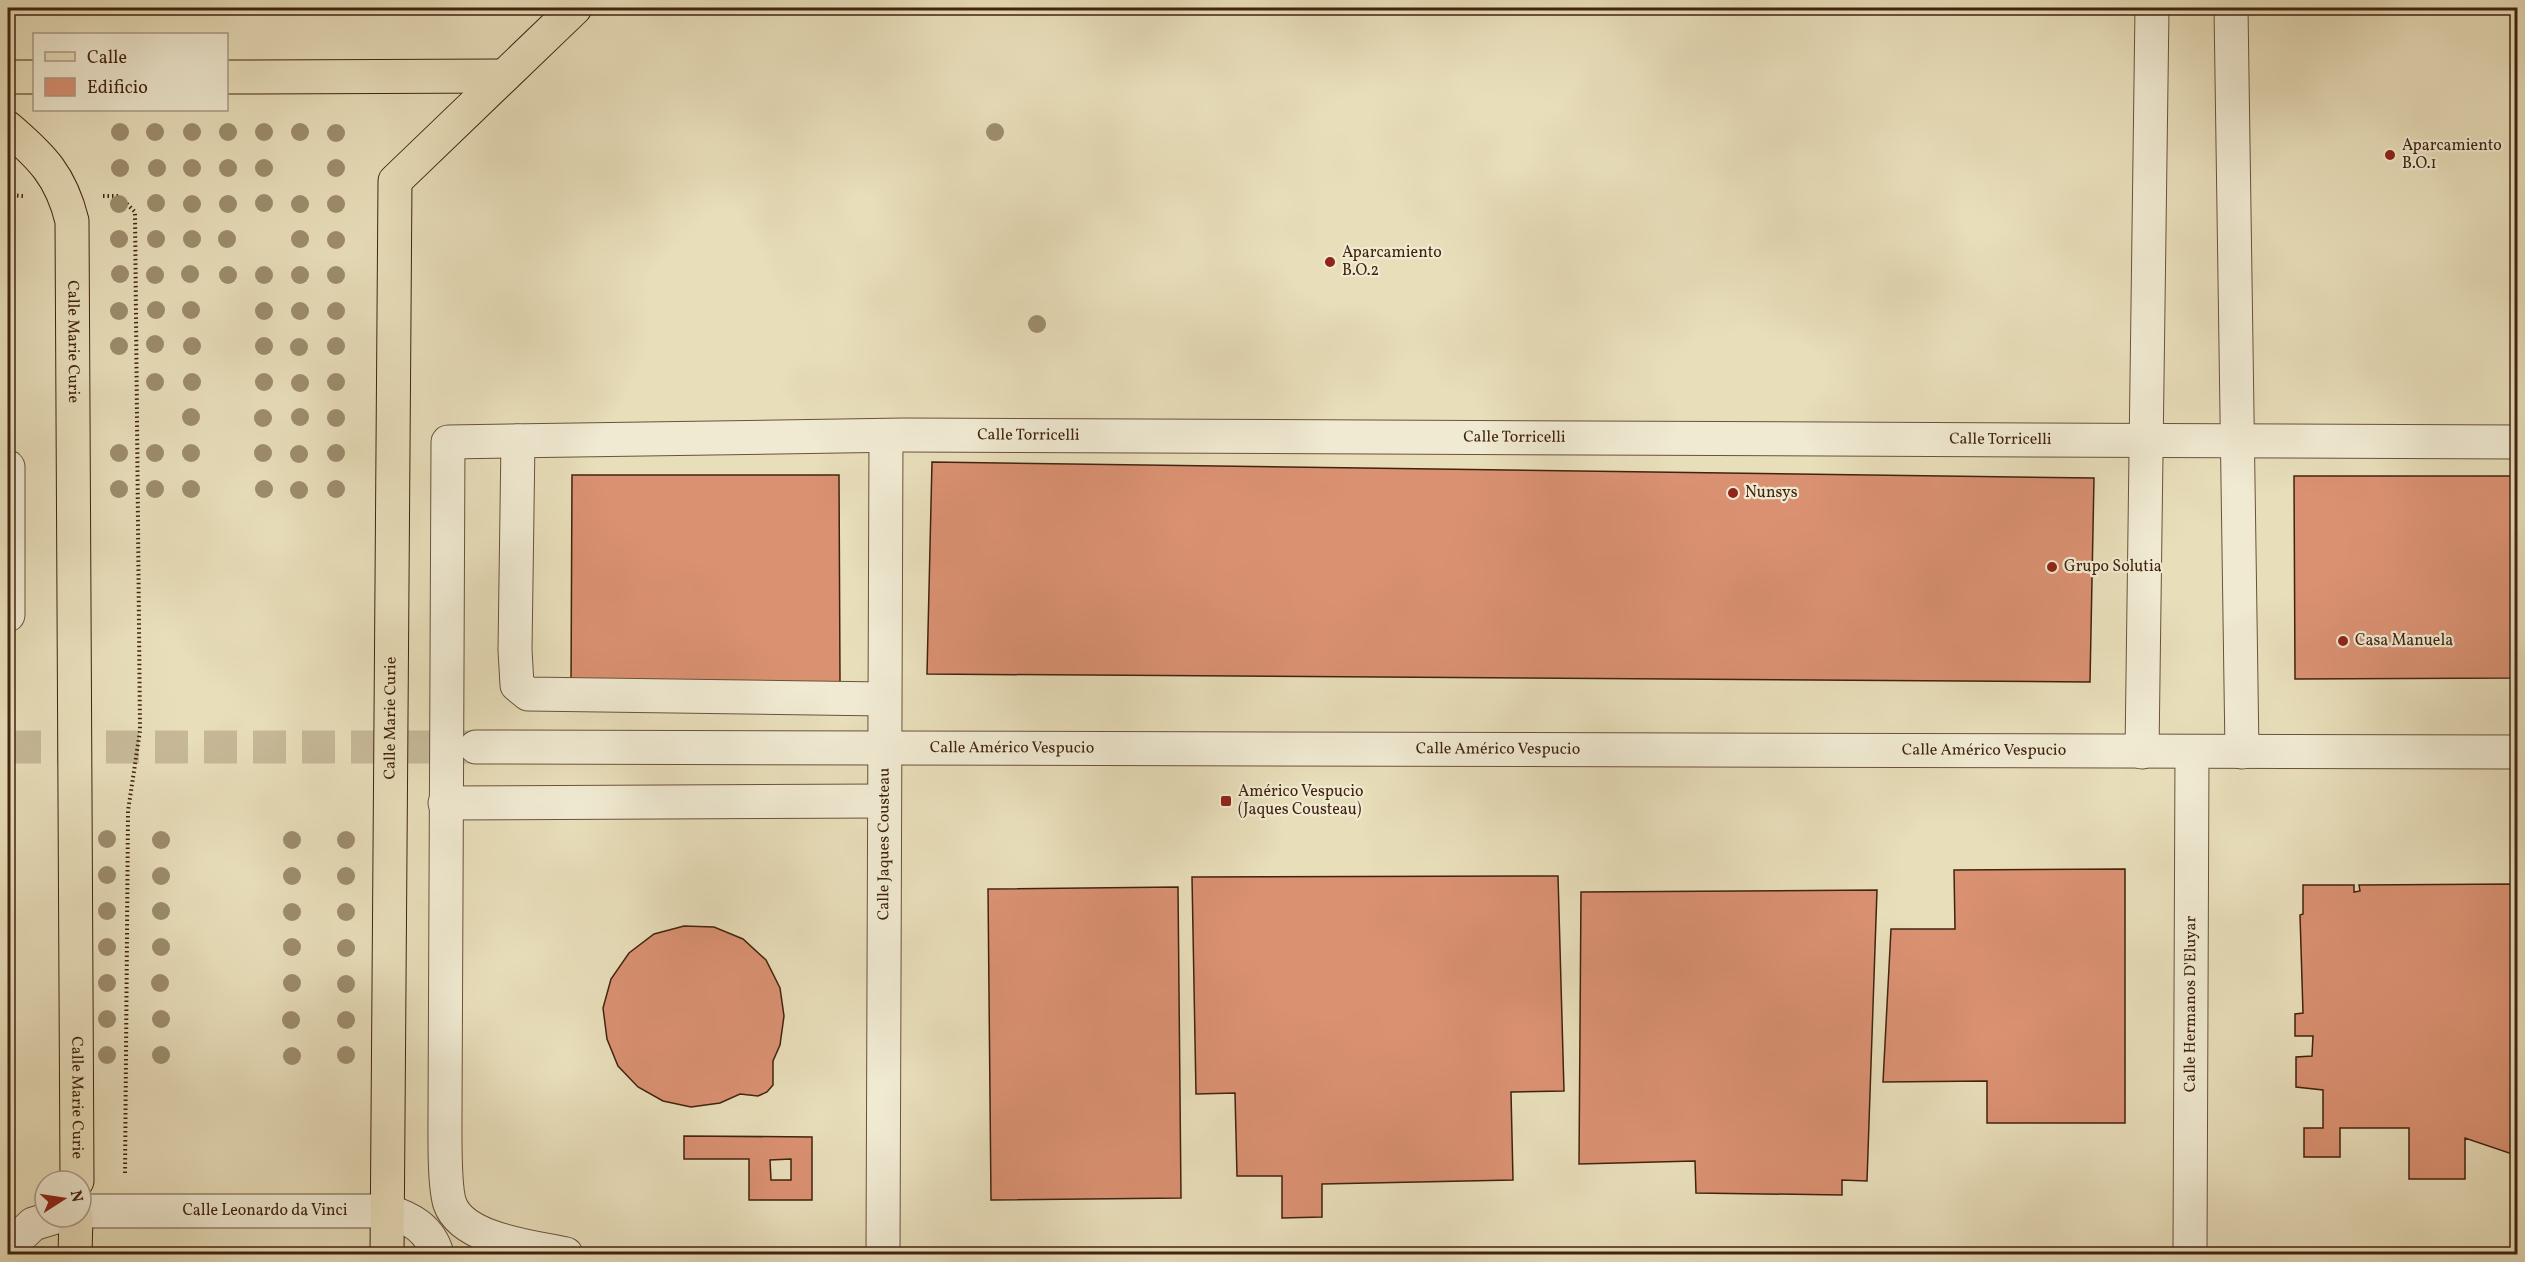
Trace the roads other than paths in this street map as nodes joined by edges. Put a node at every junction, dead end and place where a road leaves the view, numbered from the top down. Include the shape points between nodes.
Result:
1 (574, 8) edge
2 (2152, 8) edge
3 (2231, 8) edge
4 (228, 76) edge
5 (504, 76) junction
6 (8, 77) edge
7 (33, 77) edge
8 (8, 128) edge
9 (886, 435) junction
10 (515, 441) junction
11 (2146, 442) junction
12 (2238, 442) junction
13 (2517, 442) edge
14 (8, 467) edge
15 (8, 615) edge
16 (883, 699) junction
17 (476, 747) tunnel mouth
18 (883, 749) junction
19 (2142, 752) junction
20 (2192, 752) junction
21 (2242, 752) junction
22 (2517, 752) edge
23 (882, 801) junction
24 (445, 804) junction
25 (76, 1169) edge
26 (93, 1210) edge
27 (387, 1211) junction
28 (33, 1224) edge
29 (76, 1229) edge
30 (8, 1248) edge
31 (443, 1252) edge
32 (75, 1254) edge
33 (387, 1254) edge
34 (566, 1254) edge
35 (883, 1254) edge
36 (2190, 1254) edge

1 - 5 main road
2 - 11 street
3 - 12 street
4 - 5 main road
5 - 27 main road, Calle Marie Curie via 395,182
6 - 7 main road
8 - 25 main road, Calle Marie Curie via 42,158 66,196 72,221
9 - 10 street, Calle Torricelli
9 - 11 street, Calle Torricelli
9 - 16 street, Calle Jaques Cousteau
10 - 16 street via 515,650 517,686 528,694
10 - 24 street, Calle Torricelli via 448,442
11 - 12 street, Calle Torricelli
11 - 19 street
12 - 13 street, Calle Torricelli
12 - 21 street
14 - 15 street
16 - 18 street, Calle Jaques Cousteau
17 - 18 street, Calle Américo Vespucio
18 - 19 street, Calle Américo Vespucio
18 - 23 street, Calle Jaques Cousteau
19 - 20 street, Calle Américo Vespucio
20 - 21 street, Calle Américo Vespucio
20 - 36 street, Calle Hermanos D'Eluyar
21 - 22 street, Calle Américo Vespucio
23 - 24 street
23 - 35 street, Calle Jaques Cousteau
24 - 34 street via 445,1115 450,1204 462,1221 483,1234
26 - 27 street, Calle Leonardo da Vinci
27 - 31 street, Calle Leonardo da Vinci via 409,1217
27 - 33 main road, Calle Marie Curie
28 - 30 street
29 - 32 main road

